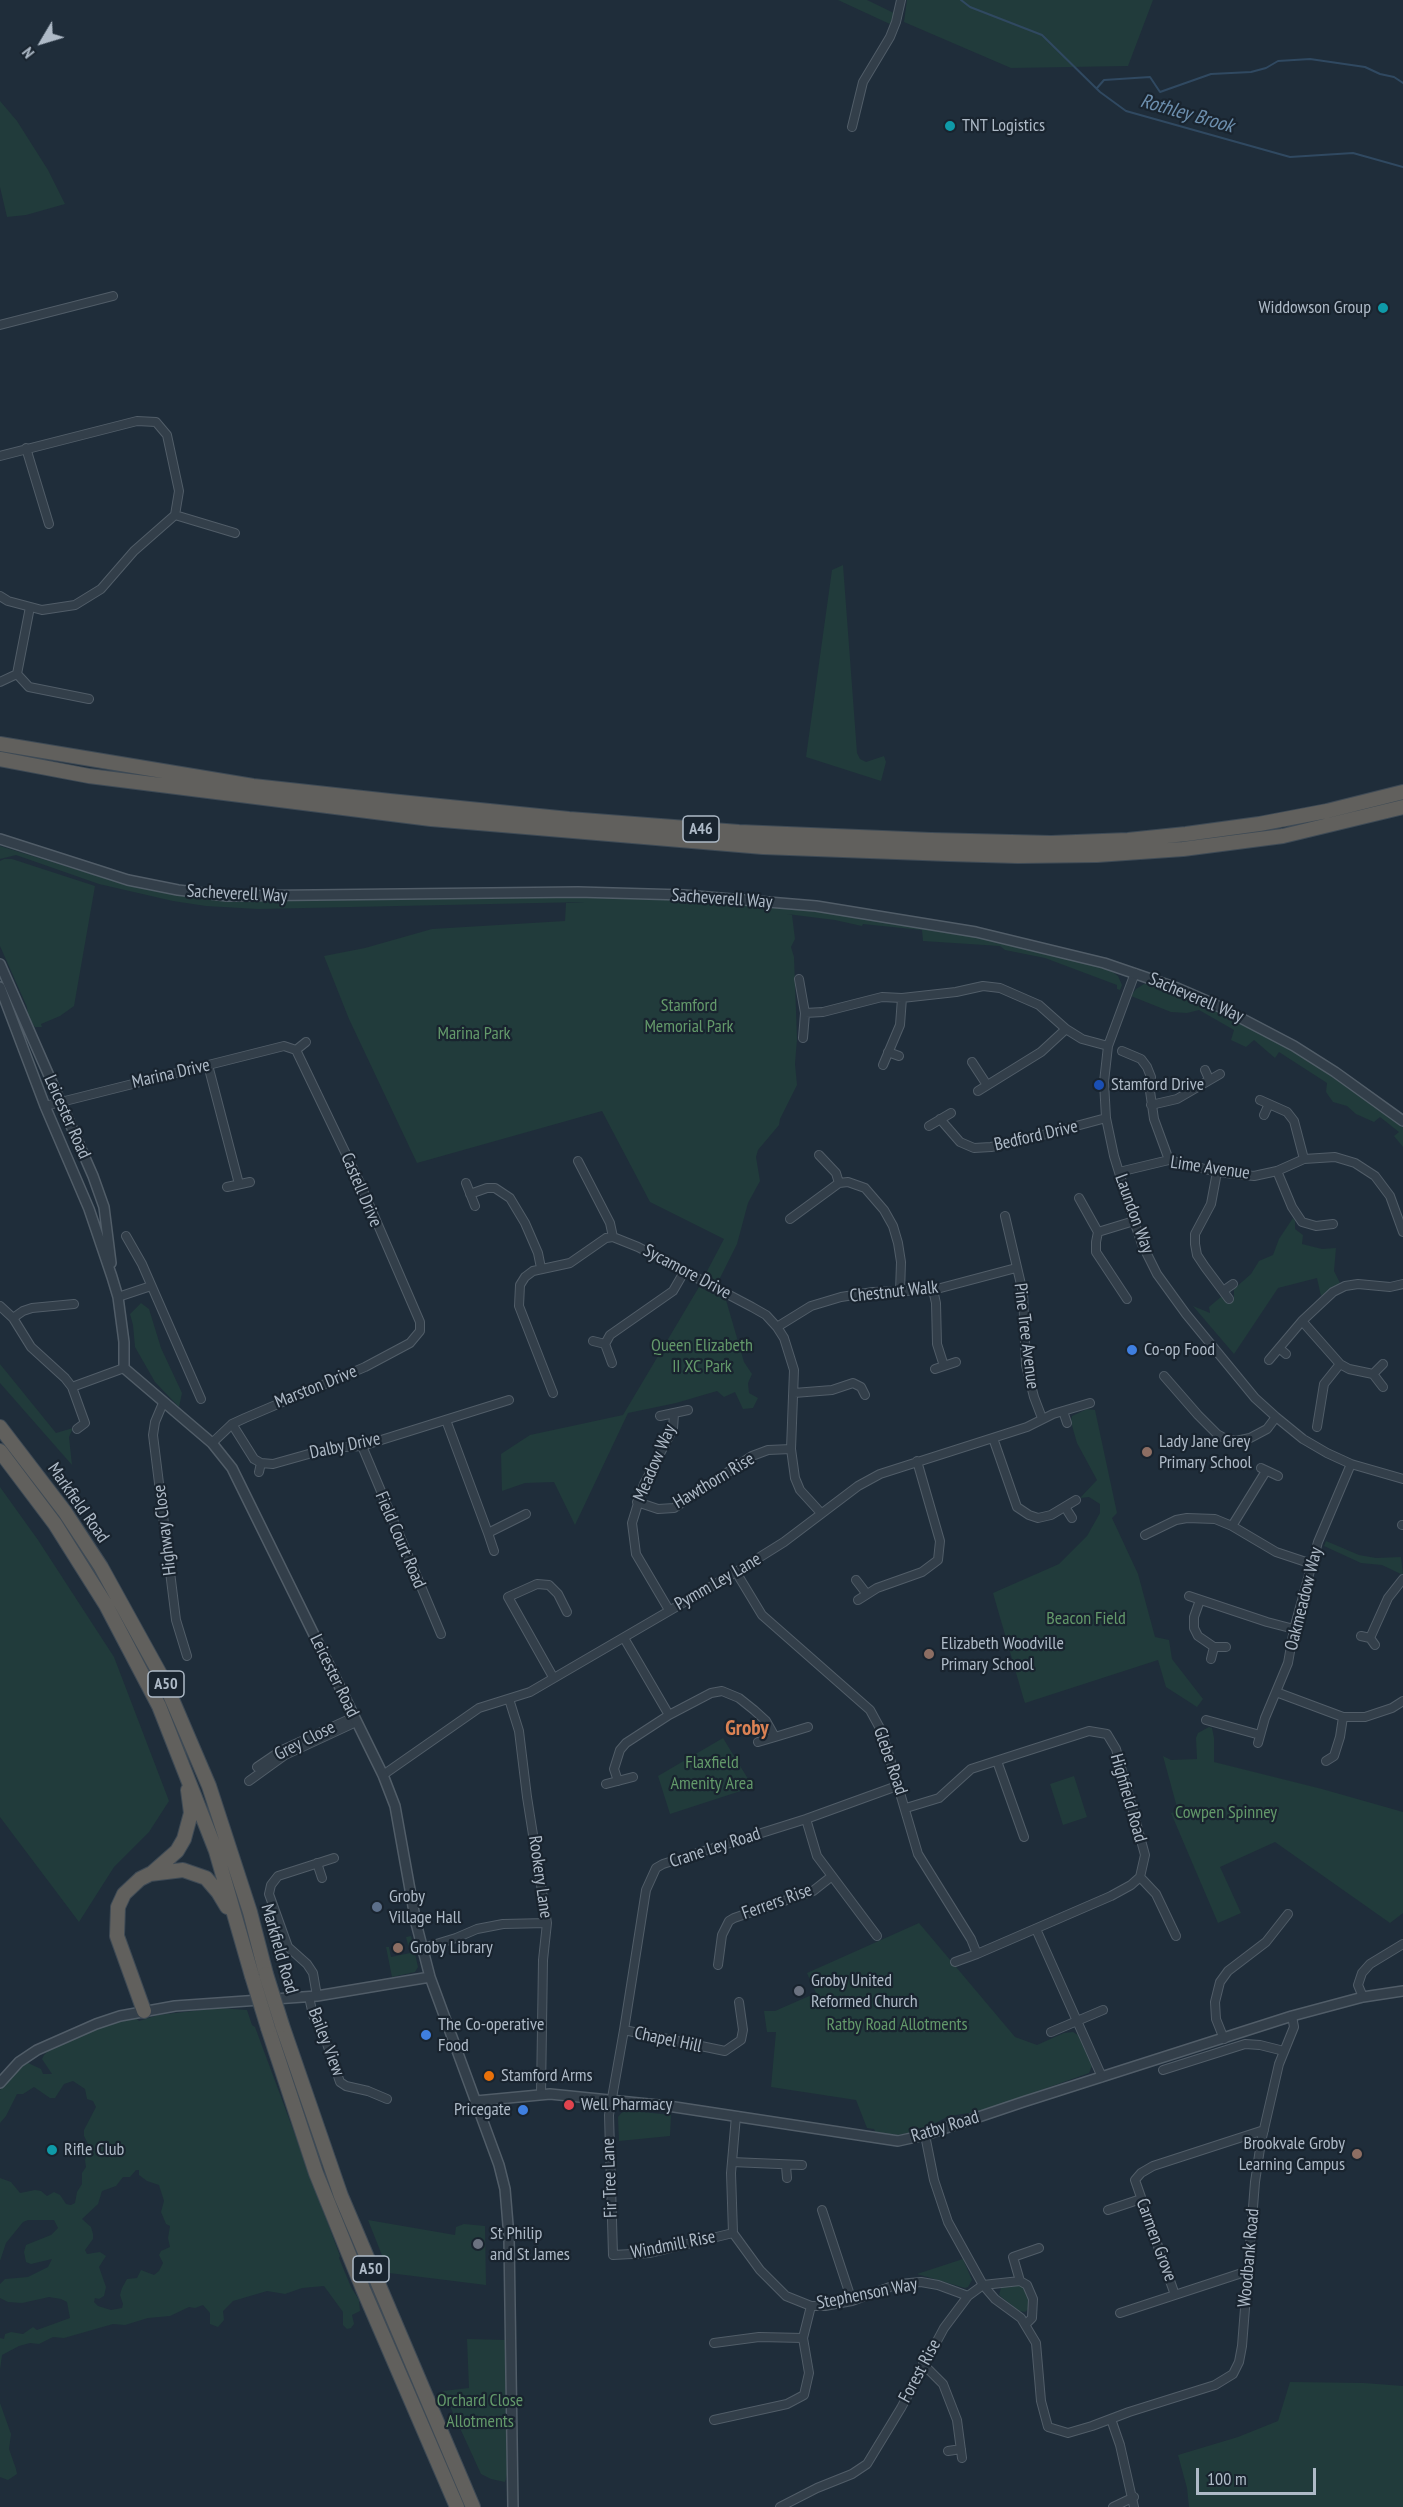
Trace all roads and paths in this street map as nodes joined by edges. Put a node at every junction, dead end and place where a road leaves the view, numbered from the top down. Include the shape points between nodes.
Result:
1 (901, 0) edge
2 (852, 127) dead end
3 (113, 296) dead end
4 (0, 325) edge
5 (26, 448) junction
6 (0, 456) edge
7 (175, 515) junction
8 (49, 524) dead end
9 (235, 532) dead end
10 (0, 596) edge
11 (30, 607) junction
12 (17, 674) junction
13 (0, 682) edge
14 (89, 699) dead end
15 (0, 742) edge
16 (0, 759) edge
17 (0, 767) edge
18 (89, 776) junction
19 (1403, 792) edge
20 (1403, 807) edge
21 (1, 840) edge
22 (0, 964) edge
23 (1135, 973) junction
24 (799, 979) dead end
25 (0, 987) edge
26 (902, 998) junction
27 (806, 1013) junction
28 (1066, 1029) junction
29 (803, 1038) dead end
30 (306, 1042) dead end
31 (1108, 1046) junction
32 (296, 1050) junction
33 (1122, 1051) dead end
34 (888, 1052) junction
35 (898, 1056) dead end
36 (972, 1062) dead end
37 (208, 1065) junction
38 (883, 1065) dead end
39 (1205, 1070) dead end
40 (1220, 1074) dead end
41 (1209, 1079) junction
42 (987, 1085) junction
43 (978, 1090) dead end
44 (1260, 1100) dead end
45 (60, 1101) junction
46 (1269, 1104) junction
47 (1151, 1105) junction
48 (45, 1106) junction
49 (951, 1113) dead end
50 (1264, 1115) dead end
51 (1106, 1118) junction
52 (940, 1119) junction
53 (1403, 1121) edge
54 (928, 1126) dead end
55 (819, 1155) dead end
56 (834, 1155) dead end
57 (1304, 1159) junction
58 (1169, 1160) junction
59 (578, 1161) dead end
60 (827, 1163) junction
61 (1277, 1171) junction
62 (1119, 1172) junction
63 (1218, 1172) junction
64 (250, 1182) dead end
65 (466, 1183) dead end
66 (839, 1183) junction
67 (239, 1185) junction
68 (227, 1187) dead end
69 (470, 1194) junction
70 (1079, 1198) dead end
71 (475, 1206) dead end
72 (104, 1207) junction
73 (89, 1209) junction
74 (1400, 1209) edge
75 (1005, 1216) dead end
76 (790, 1219) dead end
77 (1134, 1221) junction
78 (1333, 1224) dead end
79 (108, 1225) junction
80 (96, 1228) junction
81 (1098, 1232) junction
82 (1403, 1232) edge
83 (126, 1236) dead end
84 (613, 1237) junction
85 (541, 1268) junction
86 (1016, 1268) junction
87 (684, 1272) junction
88 (112, 1277) junction
89 (1233, 1284) dead end
90 (1403, 1284) edge
91 (151, 1286) junction
92 (933, 1290) junction
93 (900, 1292) junction
94 (1223, 1292) junction
95 (61, 1297) dead end
96 (118, 1297) junction
97 (1127, 1299) dead end
98 (1229, 1299) dead end
99 (74, 1304) dead end
100 (0, 1306) edge
101 (63, 1306) junction
102 (13, 1318) junction
103 (1302, 1321) junction
104 (777, 1327) junction
105 (420, 1331) joint
106 (593, 1341) dead end
107 (605, 1344) junction
108 (1279, 1348) junction
109 (1286, 1354) dead end
110 (1269, 1360) dead end
111 (956, 1362) dead end
112 (612, 1363) dead end
113 (1340, 1364) junction
114 (1383, 1364) dead end
115 (944, 1366) junction
116 (124, 1368) junction
117 (934, 1369) dead end
118 (854, 1374) dead end
119 (1373, 1374) junction
120 (1164, 1376) dead end
121 (853, 1383) junction
122 (72, 1387) junction
123 (1383, 1387) dead end
124 (554, 1393) dead end
125 (794, 1393) junction
126 (865, 1395) dead end
127 (201, 1399) dead end
128 (509, 1400) dead end
129 (1090, 1403) dead end
130 (164, 1404) junction
131 (688, 1410) dead end
132 (1063, 1410) junction
133 (674, 1414) junction
134 (660, 1416) dead end
135 (1276, 1417) junction
136 (1319, 1417) junction
137 (1042, 1419) junction
138 (1329, 1419) dead end
139 (446, 1420) junction
140 (1067, 1423) dead end
141 (232, 1424) junction
142 (0, 1427) edge
143 (1317, 1427) dead end
144 (77, 1429) dead end
145 (993, 1438) junction
146 (212, 1443) junction
147 (362, 1446) junction
148 (791, 1449) junction
149 (0, 1450) edge
150 (917, 1461) junction
151 (261, 1463) junction
152 (1351, 1464) junction
153 (259, 1472) dead end
154 (1278, 1476) dead end
155 (1403, 1479) edge
156 (1076, 1500) dead end
157 (638, 1502) junction
158 (1065, 1507) junction
159 (821, 1513) junction
160 (526, 1514) dead end
161 (1072, 1518) dead end
162 (1149, 1521) dead end
163 (1232, 1526) junction
164 (1154, 1530) junction
165 (488, 1533) junction
166 (1144, 1535) dead end
167 (494, 1551) dead end
168 (1312, 1564) junction
169 (736, 1572) junction
170 (1403, 1579) edge
171 (856, 1580) dead end
172 (1400, 1589) edge
173 (866, 1593) junction
174 (1189, 1596) dead end
175 (858, 1600) dead end
176 (1200, 1600) junction
177 (669, 1610) junction
178 (567, 1612) dead end
179 (1294, 1629) junction
180 (441, 1634) dead end
181 (624, 1638) junction
182 (1369, 1640) dead end
183 (1214, 1647) junction
184 (1226, 1647) dead end
185 (187, 1656) dead end
186 (1211, 1659) dead end
187 (553, 1677) junction
188 (1276, 1692) junction
189 (509, 1699) junction
190 (1403, 1701) edge
191 (669, 1715) junction
192 (1343, 1717) junction
193 (355, 1720) junction
194 (1206, 1720) dead end
195 (808, 1727) dead end
196 (775, 1737) junction
197 (758, 1742) dead end
198 (182, 1760) junction
199 (997, 1761) junction
200 (1326, 1761) dead end
201 (257, 1767) dead end
202 (383, 1775) junction
203 (633, 1777) dead end
204 (618, 1781) junction
205 (249, 1782) dead end
206 (606, 1784) dead end
207 (897, 1786) junction
208 (906, 1808) junction
209 (806, 1819) junction
210 (1024, 1837) dead end
211 (334, 1858) dead end
212 (317, 1863) junction
213 (150, 1874) junction
214 (832, 1876) junction
215 (1140, 1877) junction
216 (322, 1878) dead end
217 (1288, 1914) dead end
218 (547, 1923) junction
219 (237, 1924) junction
220 (1036, 1929) junction
221 (877, 1936) dead end
222 (1176, 1936) dead end
223 (1403, 1944) edge
224 (423, 1948) junction
225 (977, 1954) junction
226 (955, 1962) dead end
227 (718, 1965) dead end
228 (430, 1977) junction
229 (1403, 1991) edge
230 (1363, 1996) junction
231 (313, 1997) junction
232 (739, 2002) dead end
233 (1103, 2010) dead end
234 (144, 2011) junction
235 (1292, 2016) junction
236 (1077, 2020) junction
237 (275, 2027) junction
238 (624, 2030) junction
239 (1051, 2031) dead end
240 (1224, 2038) junction
241 (1284, 2051) junction
242 (1163, 2070) dead end
243 (1102, 2077) junction
244 (0, 2083) edge
245 (541, 2094) junction
246 (610, 2100) junction
247 (476, 2101) junction
248 (375, 2106) dead end
249 (736, 2116) junction
250 (1264, 2130) junction
251 (925, 2135) junction
252 (732, 2162) junction
253 (802, 2165) dead end
254 (786, 2166) junction
255 (787, 2178) dead end
256 (1140, 2199) junction
257 (822, 2210) dead end
258 (1108, 2210) dead end
259 (733, 2233) junction
260 (1039, 2248) dead end
261 (613, 2255) joint
262 (1248, 2271) junction
263 (1020, 2281) junction
264 (983, 2285) junction
265 (1176, 2295) junction
266 (968, 2296) junction
267 (852, 2301) junction
268 (812, 2306) junction
269 (1120, 2313) dead end
270 (1026, 2324) junction
271 (803, 2338) junction
272 (714, 2343) dead end
273 (923, 2364) junction
274 (1111, 2419) junction
275 (714, 2420) dead end
276 (948, 2451) dead end
277 (1134, 2497) junction
278 (456, 2507) edge
279 (473, 2507) edge
280 (513, 2507) edge
281 (780, 2507) edge
282 (1113, 2507) edge
283 (1134, 2507) edge

1 - 2 street via 890,37 863,82
3 - 4 street
5 - 6 street
5 - 7 street via 137,421 156,422 167,435 179,491
5 - 8 street
7 - 9 street
7 - 11 street via 134,551 101,590 75,605 42,610
10 - 11 street
11 - 12 street
12 - 13 street
12 - 14 street via 29,687
15 - 19 highway, A46 via 253,786 739,832 931,840 1052,843 1186,834 1316,814
16 - 18 highway, A46
17 - 18 highway
18 - 20 highway, A46 via 443,820 763,847 1018,856 1192,848 1283,836
21 - 23 street, Sacheverell Way via 108,875 202,894 267,897 578,892 750,900 936,924 1074,954
22 - 45 street, Leicester Road
23 - 31 street, Laundon Way
23 - 53 street, Sacheverell Way via 1251,1022 1335,1072
24 - 27 street
25 - 48 street, Leicester Road
26 - 27 street via 882,997
26 - 28 street via 982,986 1000,988 1038,1005
26 - 34 street via 900,1025
27 - 29 street
28 - 31 street via 1082,1039
28 - 42 street via 1041,1052
30 - 32 street
31 - 51 street, Laundon Way
32 - 37 street, Marina Drive via 284,1046
32 - 105 street, Castell Drive via 358,1181 420,1322
33 - 47 street via 1134,1050 1151,1077
34 - 35 street
34 - 38 street
36 - 42 street
37 - 45 street, Marina Drive
37 - 67 street
39 - 41 street
40 - 41 street
41 - 47 street via 1177,1099
42 - 43 street
44 - 46 street
45 - 48 street, Marina Drive
45 - 72 street, Leicester Road
46 - 50 street
46 - 57 street via 1287,1112 1294,1121
47 - 58 street
48 - 73 street, Leicester Road
49 - 52 street
51 - 52 street, Bedford Drive via 991,1148 974,1148 960,1142
51 - 62 street, Laundon Way
52 - 54 street
55 - 60 street
56 - 60 street
57 - 61 street, Lime Avenue
57 - 74 street, Lime Avenue via 1335,1157 1365,1168 1383,1184
58 - 62 street, Lime Avenue
58 - 63 street, Lime Avenue
59 - 84 street
60 - 66 street
61 - 63 street, Lime Avenue via 1254,1176
61 - 78 street via 1302,1222 1316,1226
62 - 77 street, Laundon Way
63 - 94 street via 1211,1204 1195,1234 1195,1244 1197,1255
64 - 67 street
65 - 69 street
66 - 76 street
66 - 93 street via 865,1188 884,1210 898,1243
67 - 68 street
69 - 71 street
69 - 85 street via 495,1188 510,1198 525,1223
70 - 81 street
72 - 73 street
72 - 79 street, Leicester Road
73 - 80 street, Leicester Road
74 - 82 street, Lime Avenue
75 - 86 street, Pine Tree Avenue
77 - 81 street
77 - 135 street, Laundon Way via 1142,1244 1173,1299
79 - 80 street
79 - 88 street, Leicester Road
80 - 88 street, Leicester Road
81 - 97 street via 1096,1252
83 - 91 street
84 - 85 street via 598,1242 570,1263
84 - 87 street, Sycamore Drive
85 - 124 street via 525,1277 520,1285 519,1306
86 - 92 street, Chestnut Walk
86 - 137 street, Pine Tree Avenue via 1023,1293 1026,1365
87 - 104 street, Sycamore Drive via 752,1306
87 - 107 street via 673,1291 618,1327
88 - 96 street, Leicester Road
89 - 94 street
90 - 103 street via 1345,1286
91 - 96 street
91 - 127 street
92 - 93 street, Chestnut Walk
92 - 115 street via 937,1344
93 - 104 street, Chestnut Walk via 873,1292 811,1306
94 - 98 street
95 - 101 street
96 - 116 street, Leicester Road
99 - 101 street
100 - 102 street
101 - 102 street via 32,1308
102 - 122 street via 31,1347
103 - 108 street
103 - 113 street
104 - 125 street, Sycamore Drive via 791,1355
105 - 141 street, Marston Drive via 410,1343 365,1367
106 - 107 street
107 - 112 street
108 - 109 street
108 - 110 street
111 - 115 street
113 - 119 street
113 - 136 street via 1324,1384
114 - 119 street
115 - 117 street
116 - 122 street
116 - 130 street, Leicester Road
118 - 121 street
119 - 123 street
120 - 135 street via 1198,1415 1226,1439 1250,1438 1267,1429
121 - 125 street via 832,1390
121 - 126 street
122 - 144 street via 89,1423
125 - 148 street, Sycamore Drive
128 - 139 street, Dalby Drive
129 - 132 street, Pymm Ley Lane
130 - 146 street, Leicester Road
130 - 185 street, Highway Close via 153,1435 176,1620
131 - 133 street, Meadow Way
132 - 137 street, Pymm Ley Lane
132 - 140 street
133 - 134 street, Meadow Way
133 - 157 street, Meadow Way via 673,1429
135 - 152 street, Laundon Way via 1303,1438
136 - 138 street
136 - 143 street
137 - 145 street, Pymm Ley Lane
139 - 147 street, Dalby Drive
139 - 165 street
141 - 146 street, Marston Drive
141 - 151 street via 248,1452
142 - 237 highway, Markfield Road / A50, bridge via 101,1567 165,1683 209,1786 246,1901 266,1974
145 - 150 street, Pymm Ley Lane
145 - 158 street via 1017,1507 1038,1518
146 - 193 street, Leicester Road via 231,1468
147 - 151 street, Dalby Drive via 330,1448 273,1464
147 - 180 street, Field Court Road
148 - 157 street, Hawthorn Rise via 768,1450 752,1456 674,1508 658,1509
148 - 159 street, Sycamore Drive via 800,1490
149 - 198 highway, Markfield Road / A50 via 55,1524 106,1605 159,1706
150 - 159 street, Pymm Ley Lane via 880,1474
150 - 173 street via 940,1541 938,1560 922,1572
151 - 153 street
152 - 155 street, Laundon Way
152 - 168 street, Oakmeadow Way
154 - 163 street via 1264,1470
156 - 158 street
157 - 177 street, Meadow Way via 632,1523 636,1554
158 - 161 street
159 - 169 street, Pymm Ley Lane
160 - 165 street
162 - 164 street
163 - 164 street via 1215,1519 1187,1518
163 - 168 street via 1276,1552
164 - 166 street
165 - 167 street
168 - 179 street, Oakmeadow Way
169 - 177 street, Pymm Ley Lane
169 - 207 street, Glebe Road via 762,1616 870,1710 882,1732
170 - 172 street
171 - 173 street
172 - 182 street via 1388,1598
173 - 175 street
174 - 176 street
176 - 179 street
176 - 183 street via 1194,1628 1198,1636
177 - 181 street, Pymm Ley Lane
178 - 187 street via 558,1593 549,1586 522,1588 508,1597
179 - 188 street, Oakmeadow Way via 1288,1663
181 - 187 street, Pymm Ley Lane
181 - 191 street
183 - 184 street
183 - 186 street
187 - 189 street, Pymm Ley Lane via 530,1692
188 - 192 street
188 - 194 street, Oakmeadow Way via 1259,1739
189 - 202 street, Pymm Ley Lane via 479,1708
189 - 218 street, Rookery Lane via 519,1731
190 - 192 street via 1372,1715
191 - 196 street via 722,1691 754,1710
191 - 204 street via 620,1750 614,1769
192 - 200 street via 1338,1758
193 - 201 street, Grey Close via 282,1750
193 - 202 street, Leicester Road
193 - 205 street via 285,1755
195 - 196 street
196 - 197 street
198 - 213 highway via 191,1813 188,1828 177,1851
198 - 219 highway, Markfield Road / A50 via 216,1851
199 - 208 street, Highfield Road via 971,1769 939,1798
199 - 210 street
199 - 215 street, Highfield Road via 1089,1731 1107,1734 1116,1749 1145,1855
202 - 224 street, Leicester Road via 395,1806
203 - 204 street
204 - 206 street
207 - 208 street, Glebe Road
207 - 209 street, Crane Ley Road
208 - 225 street, Glebe Road via 918,1854
209 - 214 street via 817,1856
209 - 238 street, Crane Ley Road via 656,1868 646,1890
211 - 212 street
212 - 216 street
212 - 231 street via 278,1875 269,1894 288,1947 313,1973
213 - 219 highway via 183,1870 206,1878
213 - 234 highway via 124,1894 116,1925 120,1948
214 - 221 street
214 - 227 street, Ferrers Rise via 813,1891 729,1921 722,1935
215 - 220 street via 1111,1896
215 - 222 street via 1156,1894
217 - 240 street via 1266,1942 1228,1971 1220,1982 1215,2010
218 - 224 street via 477,1929
218 - 245 street, Rookery Lane via 541,1993
219 - 237 highway, Markfield Road / A50, bridge via 252,1976
220 - 225 street
220 - 236 street
223 - 230 street via 1362,1973 1358,1985
224 - 228 street, Leicester Road
225 - 226 street
228 - 231 street
228 - 247 street, Leicester Road
229 - 230 street, Ratby Road
230 - 235 street, Ratby Road
231 - 234 street
231 - 248 street, Bailey View via 313,2015 340,2082 383,2098
232 - 238 street, Chapel Hill via 741,2040 725,2051
233 - 236 street
234 - 244 street via 51,2042 19,2062
235 - 240 street, Ratby Road
235 - 241 street, Woodbank Road via 1294,2027
236 - 239 street
236 - 243 street
237 - 278 highway, Markfield Road / A50 via 316,2173
237 - 279 highway, Markfield Road / A50 via 341,2196
238 - 246 street, Chapel Hill
240 - 243 street, Ratby Road
241 - 242 street via 1245,2044
241 - 250 street, Woodbank Road
243 - 251 street, Ratby Road
245 - 246 street, Ratby Road
245 - 247 street, Ratby Road
246 - 249 street, Ratby Road
246 - 261 street, Fir Tree Lane
247 - 280 street via 503,2178 508,2214
249 - 251 street, Ratby Road via 898,2141
249 - 252 street
250 - 256 street, Carmen Grove via 1153,2166 1135,2180
250 - 262 street, Woodbank Road via 1255,2182
251 - 264 street via 948,2222
252 - 254 street
252 - 259 street
253 - 254 street
254 - 255 street
256 - 258 street
256 - 265 street, Carmen Grove
257 - 267 street
259 - 261 street, Windmill Rise via 650,2253
259 - 268 street, Stephenson Way via 760,2270 786,2296
260 - 263 street via 1013,2257
262 - 265 street
262 - 274 street, Woodbank Road via 1242,2346 1233,2374 1215,2385
263 - 264 street
263 - 270 street via 1027,2285 1033,2299 1032,2318
264 - 266 street, Forest Rise
264 - 270 street
265 - 269 street
266 - 267 street, Stephenson Way via 921,2282 898,2284
266 - 273 street, Forest Rise
267 - 268 street, Stephenson Way
268 - 271 street
270 - 274 street via 1036,2343 1041,2401 1048,2427 1068,2433
271 - 272 street via 759,2337
271 - 275 street via 809,2373 804,2395 787,2404
273 - 276 street via 943,2384 957,2420 961,2453
273 - 281 street, Forest Rise via 867,2464
274 - 277 street
277 - 282 street
277 - 283 street

